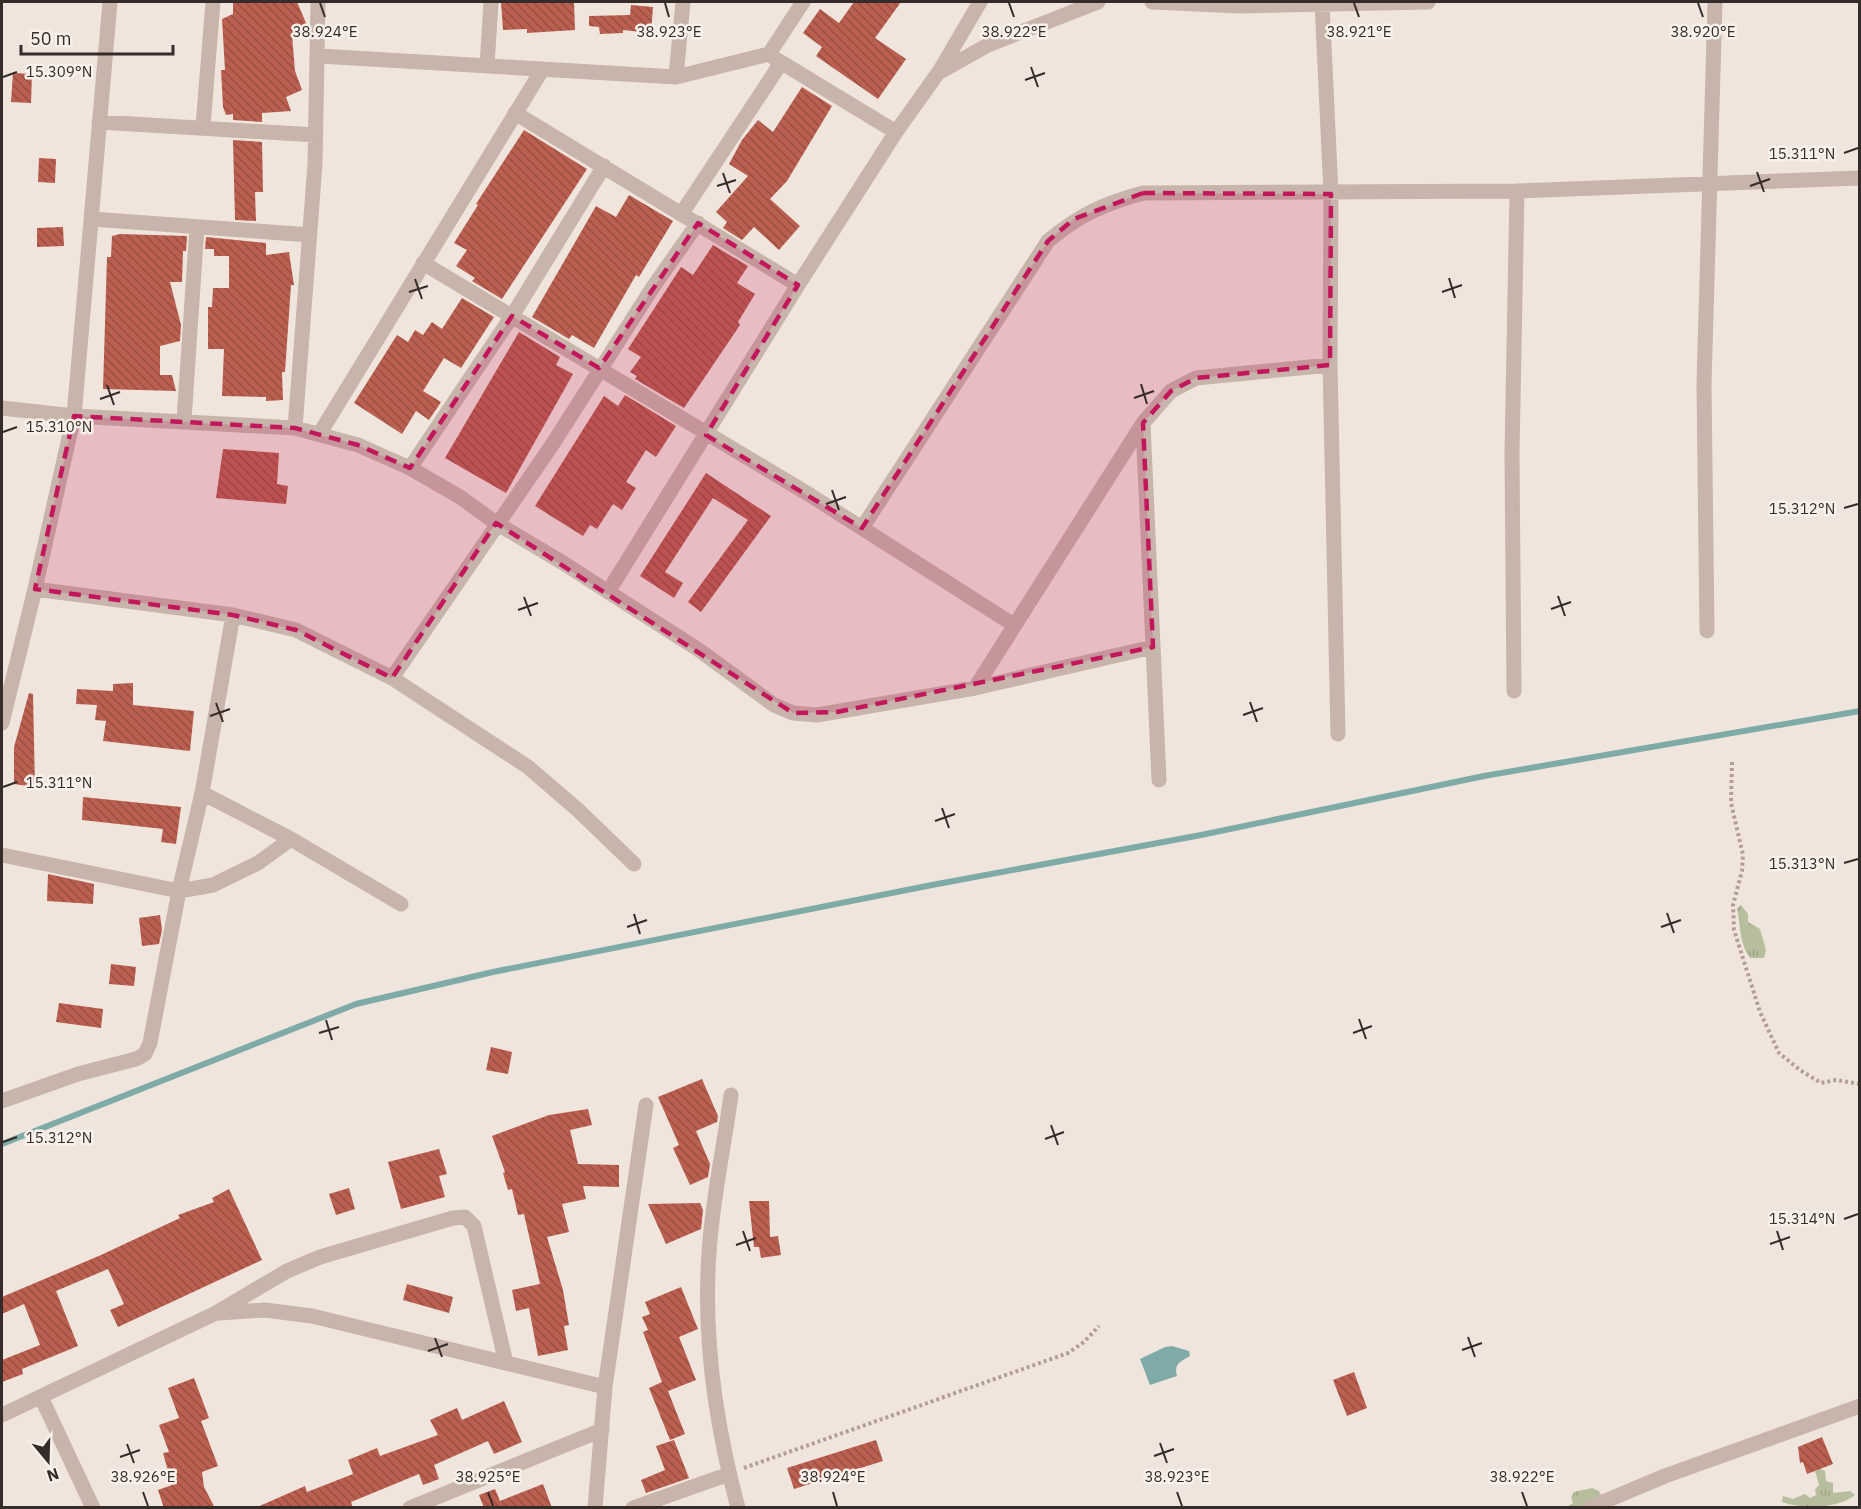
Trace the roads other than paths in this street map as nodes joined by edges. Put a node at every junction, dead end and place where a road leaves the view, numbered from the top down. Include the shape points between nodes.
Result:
1 (110, 2) edge
2 (213, 2) edge
3 (318, 2) edge
4 (491, 2) edge
5 (683, 2) edge
6 (803, 2) edge
7 (980, 2) edge
8 (1098, 2) edge
9 (1152, 2) edge
10 (1426, 2) edge
11 (1715, 2) edge
12 (1216, 3) edge
13 (1322, 4) edge
14 (319, 56) junction
15 (775, 58) junction
16 (487, 66) junction
17 (542, 70) junction
18 (938, 74) junction
19 (676, 77) junction
20 (515, 113) junction
21 (99, 122) junction
22 (203, 126) junction
23 (896, 132) junction
24 (316, 135) junction
25 (604, 166) junction
26 (1860, 178) edge
27 (1711, 183) junction
28 (1517, 191) junction
29 (1331, 194) junction
30 (682, 213) junction
31 (92, 219) junction
32 (698, 223) junction
33 (197, 227) junction
34 (310, 236) junction
35 (423, 263) junction
36 (798, 285) junction
37 (512, 316) junction
38 (1330, 365) junction
39 (599, 368) junction
40 (2, 408) edge
41 (74, 416) junction
42 (184, 420) junction
43 (1143, 423) junction
44 (295, 428) junction
45 (320, 433) junction
46 (706, 435) junction
47 (410, 468) junction
48 (496, 523) junction
49 (862, 528) junction
50 (35, 589) junction
51 (608, 592) junction
52 (232, 615) junction
53 (1014, 625) junction
54 (1707, 631) dead end
55 (1153, 646) junction
56 (392, 678) junction
57 (975, 688) junction
58 (1514, 691) dead end
59 (2, 723) edge
60 (1338, 734) dead end
61 (1159, 780) dead end
62 (202, 793) junction
63 (291, 839) junction
64 (2, 855) edge
65 (634, 864) dead end
66 (179, 891) junction
67 (401, 904) dead end
68 (731, 1095) dead end
69 (2, 1101) edge
70 (646, 1105) dead end
71 (216, 1313) junction
72 (506, 1363) junction
73 (605, 1387) junction
74 (41, 1397) junction
75 (1860, 1406) edge
76 (2, 1415) edge
77 (602, 1430) junction
78 (729, 1474) junction
79 (93, 1508) edge
80 (410, 1508) edge
81 (595, 1508) edge
82 (633, 1508) edge
83 (738, 1508) edge
84 (1589, 1508) edge

1 - 21 street
2 - 22 street
3 - 14 street
4 - 16 street
5 - 19 street
6 - 15 street
7 - 18 street
8 - 18 street via 988,45
9 - 12 street
10 - 13 street
11 - 27 street
12 - 13 street
13 - 29 street
14 - 16 street
14 - 24 street
15 - 19 street
15 - 23 street
15 - 30 street
16 - 17 street
17 - 19 street
17 - 20 street
18 - 23 street
20 - 25 street
20 - 35 street
21 - 22 street
21 - 31 street
22 - 24 street
23 - 36 street
24 - 34 street
25 - 30 street
25 - 37 street
26 - 27 street
27 - 28 street
27 - 54 street via 1704,384
28 - 29 street
28 - 58 street via 1512,453
29 - 38 street
29 - 49 street via 1143,193 1109,202 1074,219 1048,242
30 - 32 street
31 - 33 street
31 - 41 street
32 - 36 street
32 - 39 street
33 - 34 street
33 - 42 street
34 - 44 street
35 - 37 street
35 - 45 street
36 - 46 street
37 - 39 street
37 - 47 street
38 - 43 street via 1196,378 1172,391
38 - 60 street
39 - 46 street
39 - 48 street
40 - 41 street
41 - 42 street
41 - 50 street
42 - 44 street
43 - 53 street
43 - 55 street
44 - 45 street
45 - 47 street
46 - 49 street
46 - 51 street
47 - 48 street
48 - 51 street
48 - 56 street
49 - 53 street
50 - 52 street
50 - 59 street
51 - 57 street via 699,650 774,705 793,713 817,715
52 - 56 street via 296,630
52 - 62 street
53 - 57 street
55 - 57 street
55 - 61 street
56 - 65 street via 528,767
62 - 63 street
62 - 66 street
63 - 66 street via 258,863 213,885
63 - 67 street
64 - 66 street
66 - 69 street via 145,1054
68 - 78 street via 709,1253 708,1312 717,1412
70 - 73 street
71 - 72 street via 266,1310 312,1316
71 - 72 street via 287,1271 320,1257 465,1217 474,1226
71 - 74 street
72 - 73 street
73 - 77 street
74 - 76 street
74 - 79 street
75 - 84 street via 1665,1476
77 - 80 street
77 - 81 street
78 - 82 street
78 - 83 street

